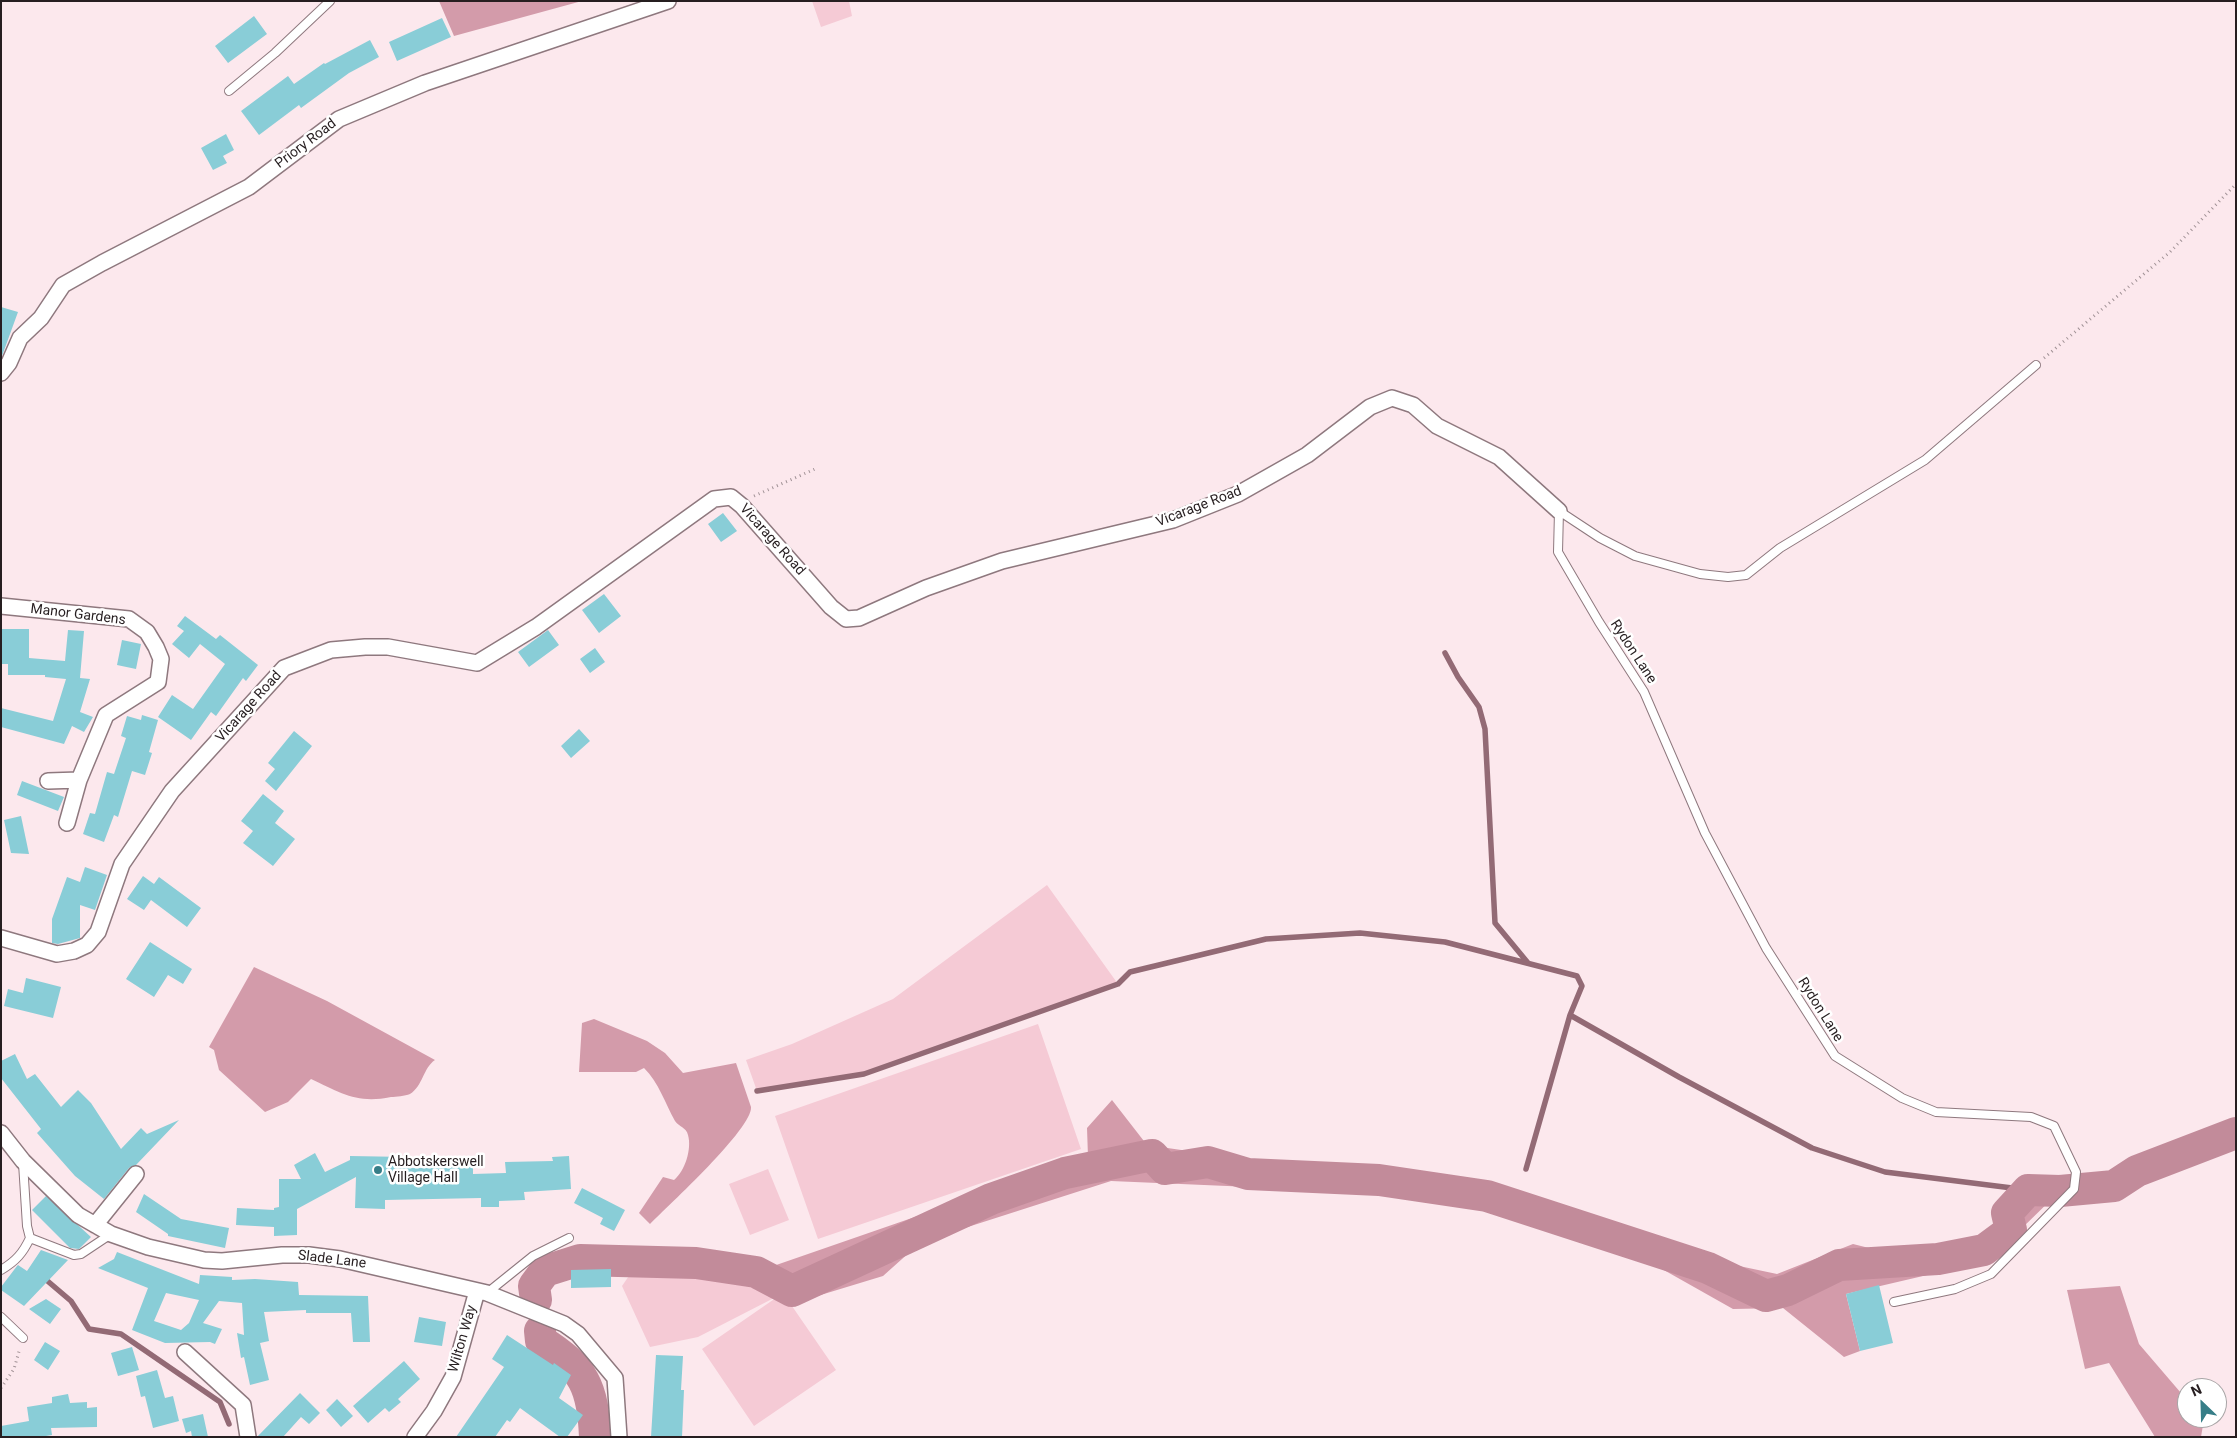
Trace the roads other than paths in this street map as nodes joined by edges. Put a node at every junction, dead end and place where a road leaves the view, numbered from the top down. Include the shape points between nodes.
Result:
1 (330, 1) edge
2 (668, 1) edge
3 (229, 91) dead end
4 (2036, 365) road end
5 (1, 374) edge
6 (1559, 511) junction
7 (1, 606) edge
8 (79, 780) junction
9 (48, 781) dead end
10 (67, 823) dead end
11 (1, 938) edge
12 (1, 1133) edge
13 (23, 1161) junction
14 (136, 1174) dead end
15 (95, 1225) junction
16 (111, 1234) junction
17 (30, 1238) junction
18 (569, 1238) dead end
19 (1, 1270) edge
20 (482, 1292) junction
21 (1894, 1302) dead end
22 (1, 1317) edge
23 (23, 1338) road end
24 (185, 1352) dead end
25 (248, 1437) edge
26 (415, 1437) edge
27 (619, 1437) edge

1 - 3 lane via 275,54
2 - 5 street, Priory Road via 425,82 339,118 249,187 63,285 41,318 20,338
4 - 6 lane via 1925,460 1780,548 1746,574 1728,577 1700,574 1635,556
6 - 11 street, Vicarage Road via 1499,457 1437,426 1413,405 1392,398 1370,407 1307,455 1238,494 1182,516 1002,561 926,588 859,618 846,619 831,607 737,501 731,497 714,499 536,627 477,662 373,647 331,650 284,668 172,791 122,864 98,932 87,946 57,954
6 - 21 lane, Rydon Lane via 1558,552 1644,692 1705,833 1766,948 1835,1056 1902,1098 1936,1112 2031,1117 2054,1126 2068,1152 2076,1172 2074,1189 1990,1274 1955,1290
7 - 8 street, Manor Gardens via 128,619 147,632 156,647 161,659 158,682 106,715
8 - 9 street
8 - 10 street, Manor Gardens
12 - 13 street, Slade Lane
13 - 15 street, Slade Lane via 78,1215
13 - 17 lane
14 - 15 street
15 - 16 street, Slade Lane
16 - 17 lane via 81,1254 74,1255
16 - 20 street, Slade Lane via 196,1259 222,1261 309,1255 379,1266
17 - 19 lane via 15,1262
18 - 20 lane via 533,1256
20 - 26 street, Wilton Way via 453,1377
20 - 27 street, Slade Lane via 564,1324 578,1334 616,1378
22 - 23 lane
24 - 25 street via 243,1405

